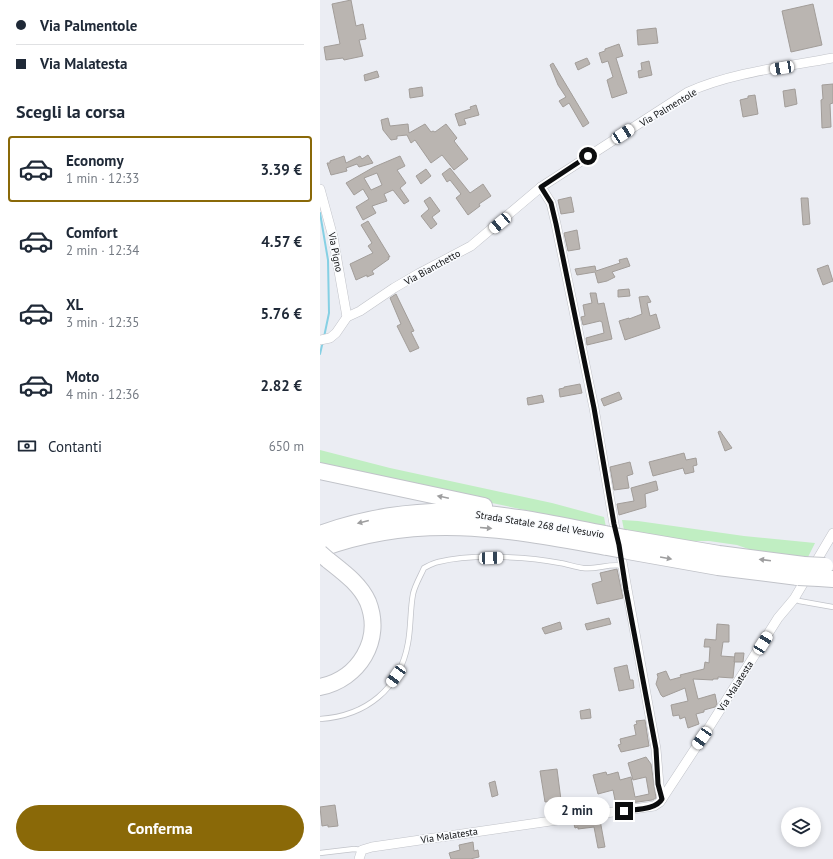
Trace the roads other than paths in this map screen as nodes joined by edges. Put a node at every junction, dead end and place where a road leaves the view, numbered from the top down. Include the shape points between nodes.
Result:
1 (833, 58) edge
2 (541, 187) junction
3 (320, 189) edge
4 (347, 317) junction
5 (320, 340) edge
6 (320, 471) edge
7 (549, 523) junction
8 (833, 532) edge
9 (320, 534) edge
10 (606, 540) junction
11 (625, 551) junction
12 (322, 555) edge
13 (827, 573) edge
14 (794, 599) junction
15 (833, 607) edge
16 (320, 687) edge
17 (320, 719) edge
18 (662, 799) junction
19 (320, 853) edge
20 (360, 854) edge

1 - 2 street, Via Palmentole via 761,71 701,87 676,100
2 - 4 street, Via Bianchetto via 471,246 418,274
2 - 11 street via 551,203 556,224 594,408 614,524
3 - 4 street, Via Pigno via 333,237
4 - 5 street, Via Bianchetto via 336,333 330,338
7 -> 6 highway via 500,509
7 -> 9 highway, Strada Statale 268 del Vesuvio via 487,514 432,513 372,520
7 - 10 highway, Strada Statale 268 del Vesuvio
8 - 14 street, Via Malatesta
10 - 11 highway, Strada Statale 268 del Vesuvio, bridge
12 -> 10 highway, Strada Statale 268 del Vesuvio via 405,529 432,527 485,528
11 - 13 highway, Strada Statale 268 del Vesuvio, bridge via 719,554 801,571
11 - 17 lane via 615,564 598,568 505,557 443,561 424,568 414,593 404,660 396,676 375,700 358,710
11 - 18 street
12 - 16 highway via 352,579 361,590 372,616 372,631 364,657 354,670 342,679
14 - 15 lane
14 - 18 street, Via Malatesta via 778,618
18 - 20 street, Via Malatesta via 654,806 372,847
19 - 20 lane via 354,849

